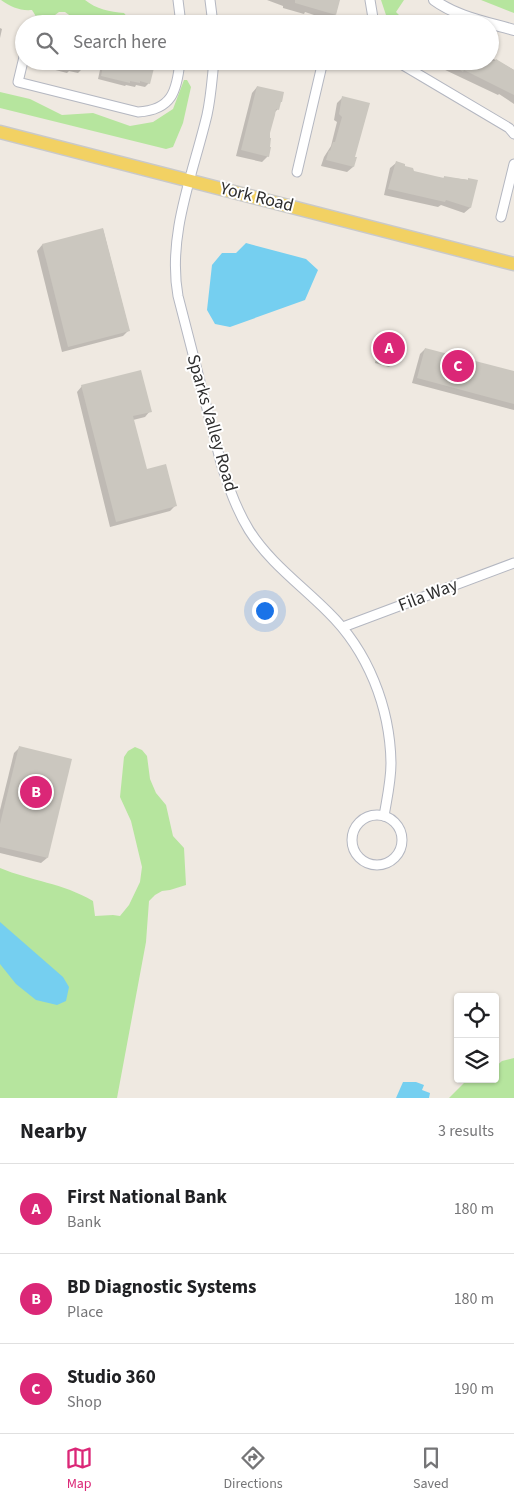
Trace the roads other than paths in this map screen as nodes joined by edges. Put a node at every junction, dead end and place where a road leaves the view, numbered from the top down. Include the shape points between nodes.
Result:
1 (178, 0) edge
2 (210, 0) edge
3 (370, 0) edge
4 (434, 0) edge
5 (180, 15) edge
6 (212, 15) edge
7 (372, 15) edge
8 (462, 15) edge
9 (499, 26) edge
10 (514, 30) edge
11 (21, 70) edge
12 (179, 70) edge
13 (213, 70) edge
14 (321, 70) edge
15 (411, 70) edge
16 (0, 132) edge
17 (514, 134) edge
18 (514, 164) edge
19 (297, 172) dead end
20 (190, 180) junction
21 (501, 217) dead end
22 (514, 264) edge
23 (514, 563) edge
24 (343, 627) junction
25 (384, 816) junction

1 - 5 street
2 - 6 street
3 - 7 street
4 - 8 street
9 - 10 street
11 - 12 street via 18,82 138,112 163,106 172,95
13 - 20 street, Sparks Valley Road via 207,116
14 - 19 street
15 - 17 street
16 - 20 main road, York Road
18 - 21 street
20 - 22 main road, York Road
20 - 24 street, Sparks Valley Road via 176,241 175,284 228,488 250,531 267,552
23 - 24 street, Fila Way
24 - 25 street, Sparks Valley Road via 369,669 385,716 391,765
25 - 25 street via 367,817 360,822 352,837 356,853 370,864 385,863 401,847 400,831 391,819

